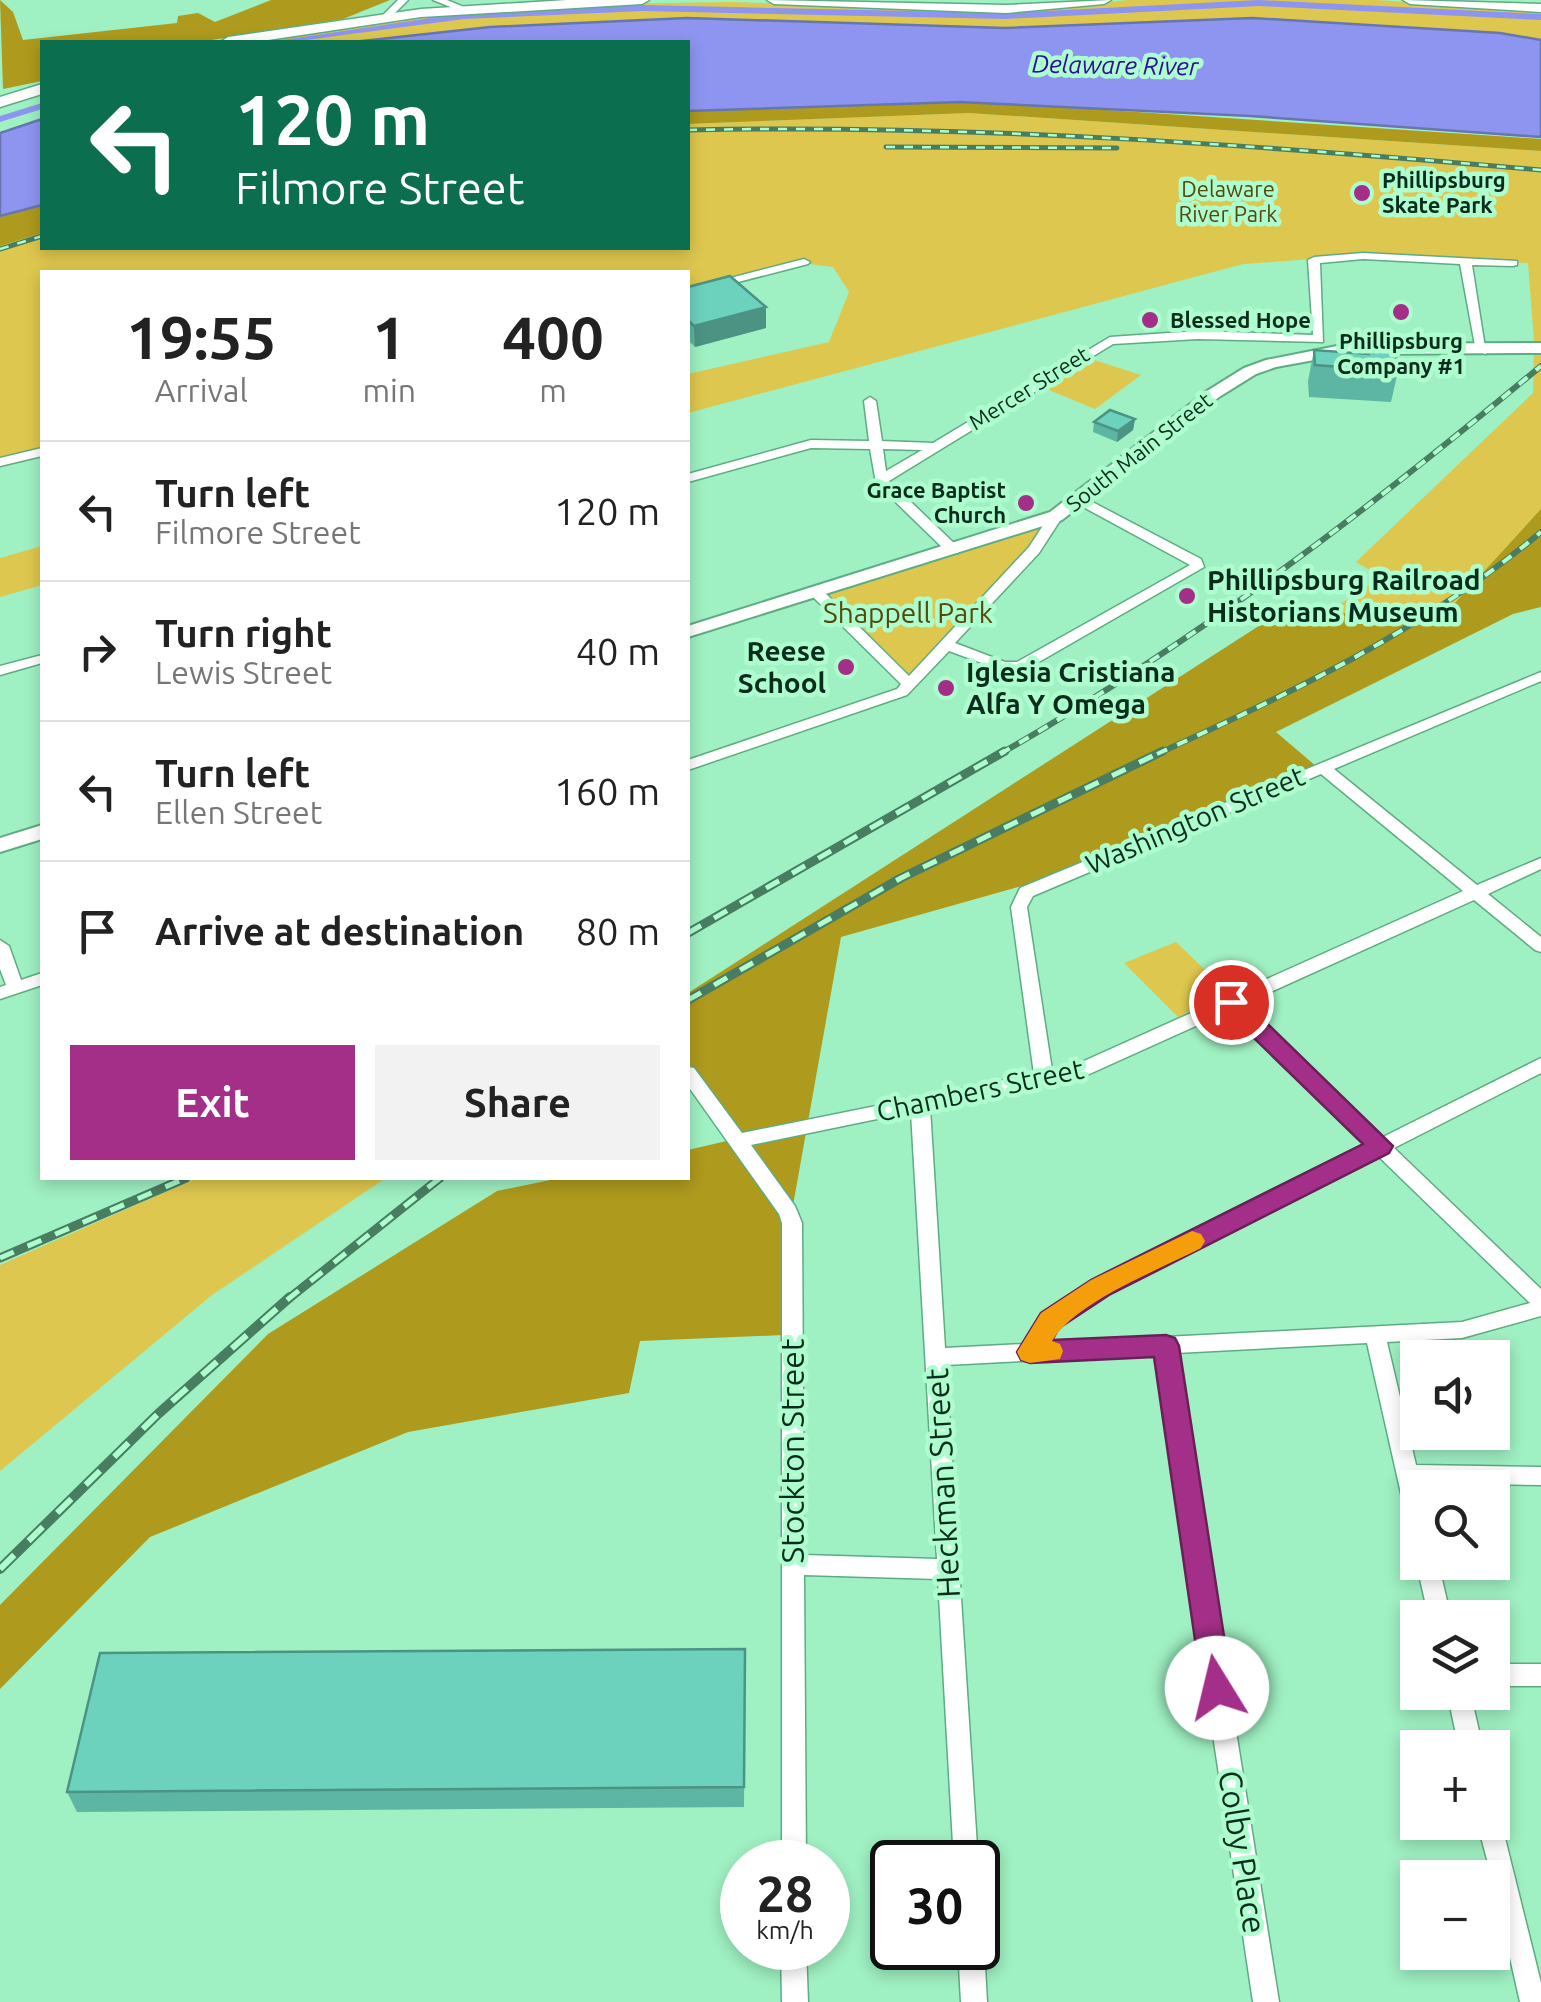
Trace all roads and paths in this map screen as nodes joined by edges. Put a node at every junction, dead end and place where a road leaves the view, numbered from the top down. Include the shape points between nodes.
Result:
1 (403, 0) edge
2 (438, 0) edge
3 (642, 0) edge
4 (774, 0) edge
5 (1104, 0) edge
6 (1410, 0) edge
7 (934, 3) edge
8 (1541, 8) edge
9 (466, 10) junction
10 (385, 18) junction
11 (241, 40) edge
12 (40, 90) edge
13 (0, 102) edge
14 (1465, 260) junction
15 (804, 262) dead end
16 (1513, 263) dead end
17 (690, 291) edge
18 (1277, 340) junction
19 (1541, 348) edge
20 (1482, 352) junction
21 (1300, 356) junction
22 (870, 401) dead end
23 (876, 445) junction
24 (936, 445) junction
25 (40, 452) edge
26 (0, 462) edge
27 (690, 477) edge
28 (881, 480) junction
29 (1079, 499) junction
30 (1056, 516) junction
31 (953, 550) junction
32 (816, 592) junction
33 (690, 631) edge
34 (947, 645) junction
35 (40, 661) edge
36 (0, 671) edge
37 (1541, 676) edge
38 (912, 684) junction
39 (690, 765) edge
40 (1322, 766) junction
41 (40, 833) edge
42 (0, 845) edge
43 (1541, 862) edge
44 (1475, 893) junction
45 (0, 946) edge
46 (1541, 946) edge
47 (40, 980) edge
48 (8, 990) edge
49 (1231, 1002) junction
50 (1541, 1065) edge
51 (690, 1076) edge
52 (1044, 1078) junction
53 (920, 1104) junction
54 (738, 1140) junction
55 (1381, 1146) junction
56 (1541, 1304) edge
57 (1374, 1334) junction
58 (1166, 1346) junction
59 (1030, 1352) junction
60 (936, 1357) junction
61 (1406, 1470) edge
62 (1510, 1476) edge
63 (1541, 1476) edge
64 (792, 1565) junction
65 (948, 1569) junction
66 (1510, 1675) edge
67 (1541, 1675) edge
68 (794, 1840) edge
69 (965, 1840) edge
70 (1494, 1840) edge
71 (794, 1970) edge
72 (972, 1970) edge
73 (795, 2002) edge
74 (974, 2002) edge
75 (1266, 2002) edge
76 (1533, 2002) edge

1 - 10 street
2 - 9 street
3 - 9 highway
4 - 7 highway
5 - 7 highway via 1006,9
6 - 8 highway
9 - 10 highway
10 - 11 highway
12 - 13 highway
14 - 16 street
14 - 18 street via 1314,260 1320,337
14 - 20 street
15 - 17 street
18 - 21 street
18 - 24 street, Mercer Street via 1198,335 1110,341
19 - 20 main road, South Main Street
20 - 21 main road, South Main Street via 1367,348
21 - 29 main road, South Main Street via 1250,371 1222,388
22 - 23 street
23 - 24 street, Mercer Street
23 - 27 street, Mercer Street via 811,444
23 - 28 street
24 - 28 street, Mercer Street
25 - 26 street
28 - 31 street
29 - 30 main road, South Main Street
29 - 34 street via 1197,567 1020,667
30 - 31 main road, South Main Street
30 - 34 street via 1034,550
31 - 32 main road, South Main Street
32 - 33 main road, South Main Street
32 - 38 street
34 - 38 street
35 - 36 street
37 - 40 street, Washington Street
38 - 39 street
40 - 44 street
40 - 52 street, Washington Street via 1020,897
41 - 42 main road
43 - 44 street, Chambers Street
44 - 46 street
44 - 49 street, Chambers Street
45 - 48 street
47 - 48 street
49 - 52 street, Chambers Street via 1100,1062
49 - 55 street
50 - 55 street
51 - 54 street, Stockton Street
52 - 53 street, Chambers Street
53 - 54 street, Chambers Street
53 - 60 street, Heckman Street
54 - 64 street, Stockton Street via 792,1223
55 - 56 street
55 - 59 street via 1100,1288 1050,1321
56 - 57 street via 1462,1330
57 - 58 street
57 - 61 street
58 - 59 street
58 - 75 street, Colby Place
59 - 60 street
60 - 65 street, Heckman Street
62 - 63 street
64 - 65 street
64 - 68 street, Stockton Street
65 - 69 street, Heckman Street
66 - 67 street
70 - 76 street
71 - 73 street
72 - 74 street

